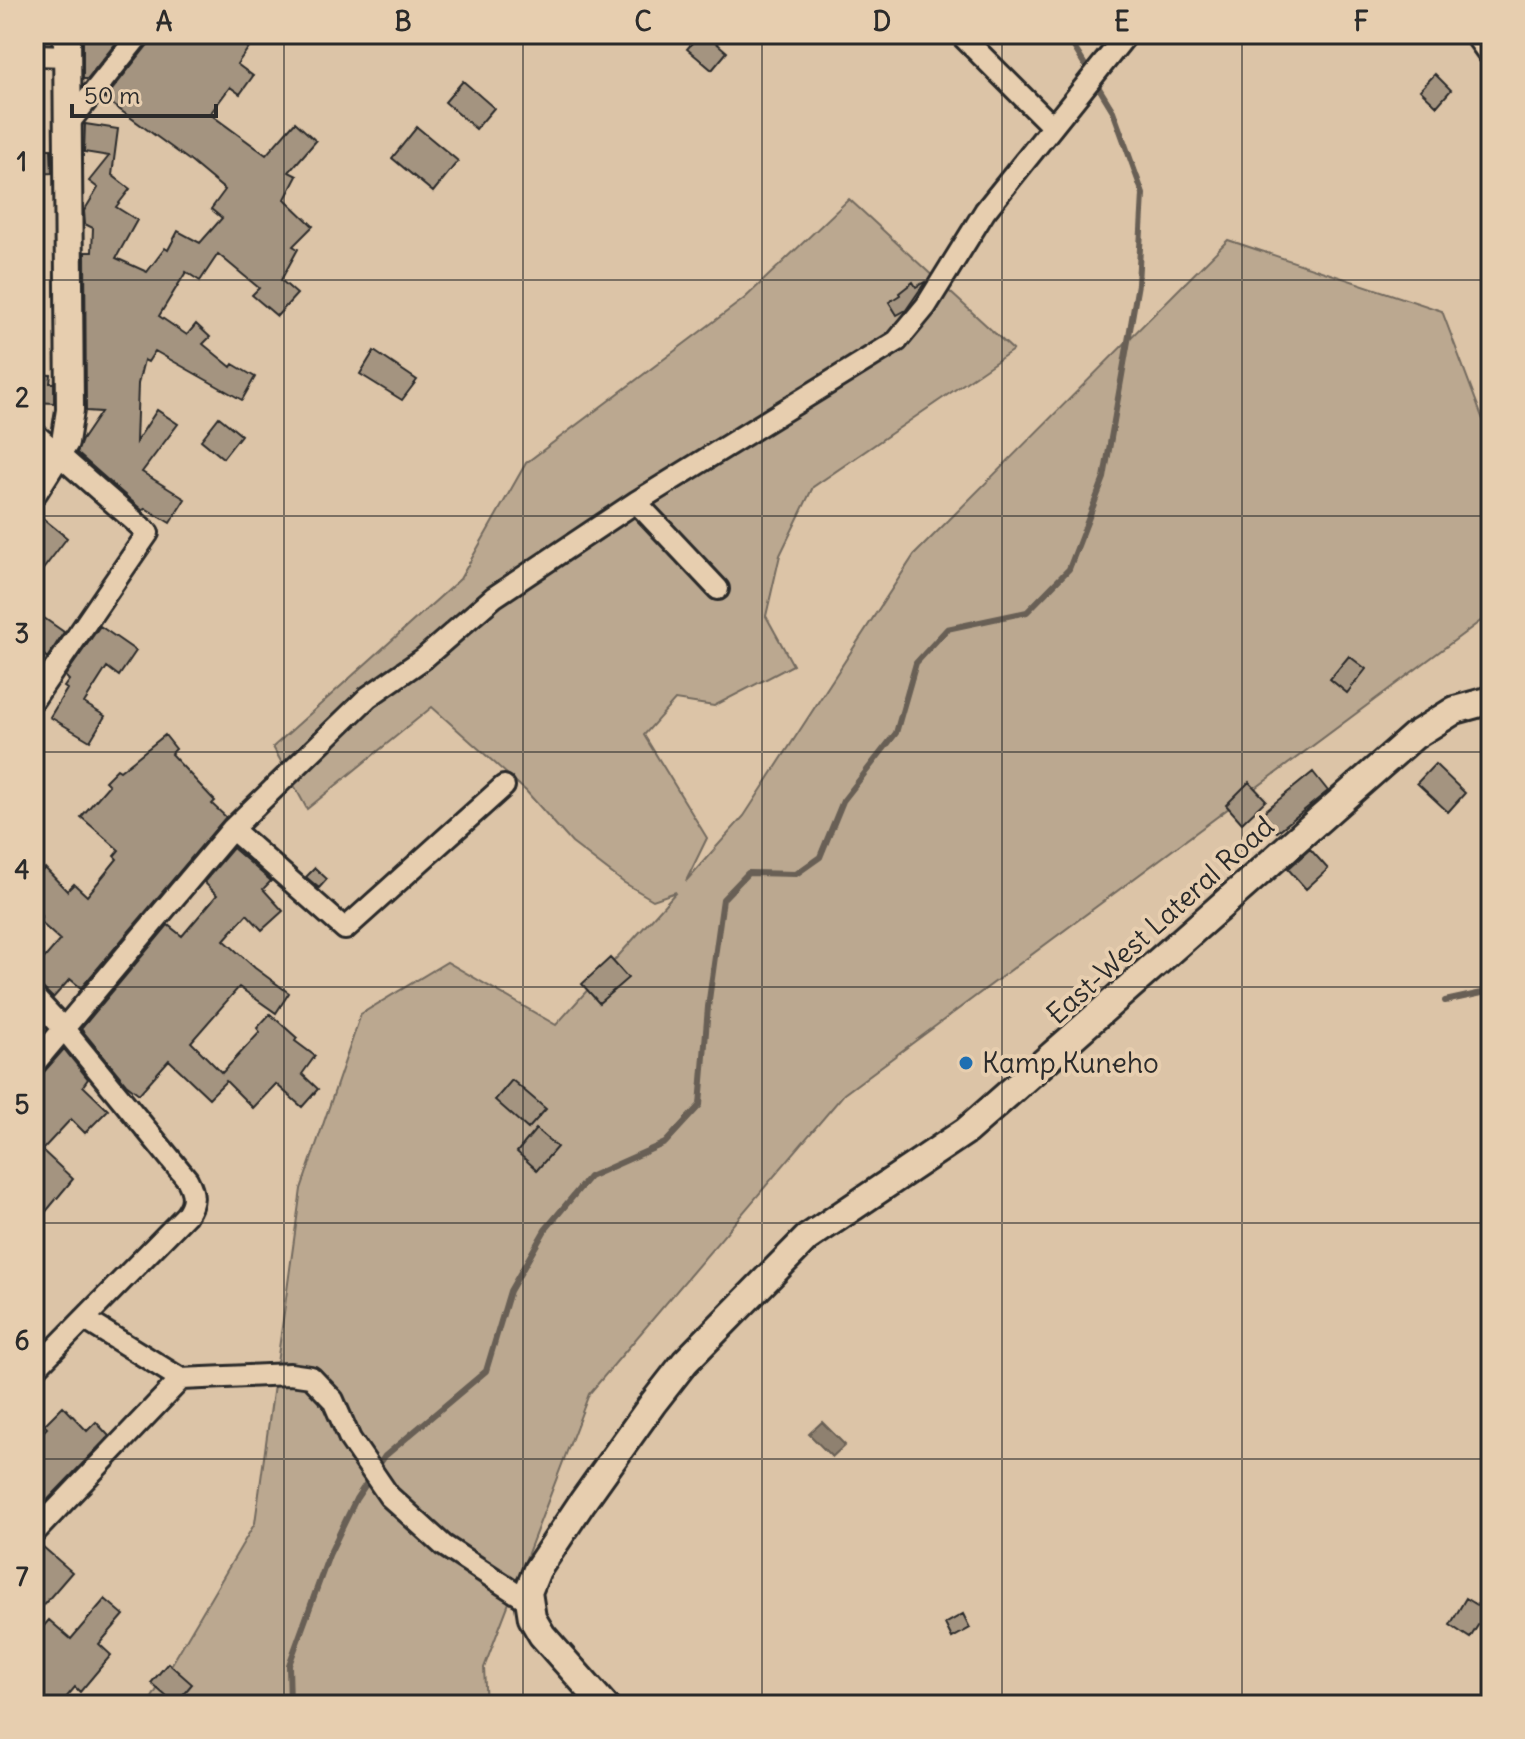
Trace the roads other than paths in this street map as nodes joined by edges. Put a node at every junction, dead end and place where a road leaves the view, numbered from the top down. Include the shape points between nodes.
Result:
1 (140, 34) edge
2 (960, 34) edge
3 (1127, 34) edge
4 (1478, 34) edge
5 (67, 45) edge
6 (1491, 52) edge
7 (34, 55) edge
8 (68, 124) junction
9 (1052, 126) junction
10 (34, 433) edge
11 (59, 453) junction
12 (34, 491) edge
13 (636, 502) junction
14 (718, 589) dead end
15 (34, 699) edge
16 (1491, 700) edge
17 (504, 786) dead end
18 (232, 829) junction
19 (34, 997) edge
20 (64, 1029) junction
21 (34, 1064) edge
22 (84, 1319) junction
23 (34, 1370) edge
24 (181, 1379) junction
25 (34, 1533) edge
26 (527, 1600) junction
27 (604, 1705) edge

1 - 8 street
2 - 9 street
3 - 9 street
4 - 6 main road
5 - 7 street
5 - 8 main road
8 - 11 main road via 70,410
9 - 13 street via 985,211 926,306 897,341
10 - 11 street
11 - 12 main road
11 - 15 street via 148,533
13 - 14 street
13 - 18 street via 494,597 423,659 368,697
16 - 26 main road, East-West Lateral Road via 1455,710 1414,736 989,1113 948,1146 824,1225 790,1254 717,1327 653,1403 543,1560
17 - 18 street via 345,929
18 - 20 street
19 - 20 street
20 - 21 street
20 - 22 street via 187,1179 194,1203
22 - 23 street
22 - 24 street
24 - 25 street
24 - 26 street via 311,1377 333,1400 350,1439 389,1496 443,1545
26 - 27 main road via 542,1635

